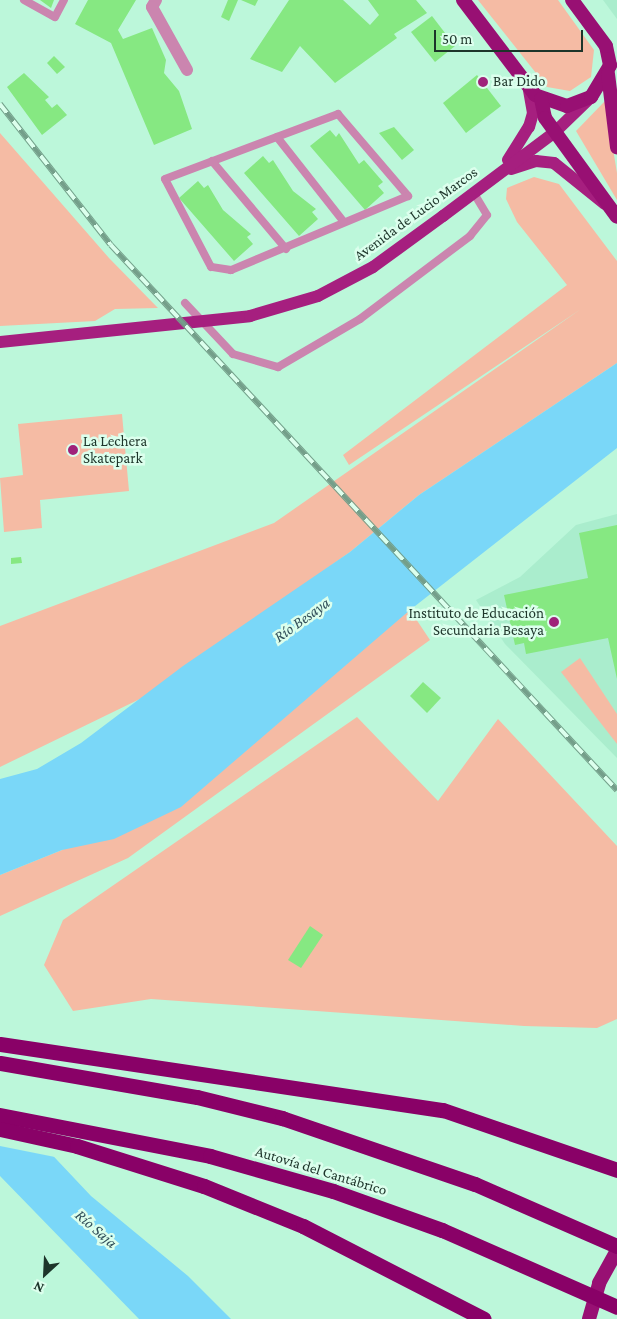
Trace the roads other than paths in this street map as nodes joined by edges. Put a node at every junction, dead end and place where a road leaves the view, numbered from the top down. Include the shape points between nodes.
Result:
1 (24, 0) edge
2 (64, 0) edge
3 (156, 0) edge
4 (463, 0) edge
5 (572, 0) edge
6 (187, 70) dead end
7 (608, 74) junction
8 (528, 86) junction
9 (591, 97) junction
10 (541, 99) junction
11 (616, 124) edge
12 (555, 132) junction
13 (277, 137) junction
14 (617, 147) edge
15 (212, 161) junction
16 (497, 174) junction
17 (473, 192) junction
18 (613, 212) edge
19 (344, 222) junction
20 (286, 249) junction
21 (185, 303) dead end
22 (0, 342) edge
23 (0, 1044) edge
24 (0, 1062) edge
25 (443, 1110) junction
26 (0, 1115) edge
27 (0, 1129) edge
28 (617, 1162) edge
29 (617, 1170) edge
30 (617, 1248) edge
31 (617, 1307) edge
32 (484, 1319) edge
33 (589, 1319) edge

1 - 2 lane via 55,17
3 - 6 street via 152,7
4 - 8 highway
5 - 7 highway via 606,46
7 - 9 highway
7 - 11 highway
8 - 10 highway
8 - 16 main road via 533,113 528,133
9 - 10 highway via 568,106
9 - 12 main road, Avenida de Lucio Marcos
10 - 12 highway
11 - 14 highway
12 - 16 main road, Avenida de Lucio Marcos
12 - 18 highway
13 - 15 lane
13 - 19 lane
13 - 19 lane via 338,114 408,196
15 - 20 lane
15 - 20 lane via 165,179 208,264 231,270
16 - 17 main road, Avenida de Lucio Marcos
16 - 18 main road via 547,161 567,170
17 - 21 lane via 488,215 470,236 360,319 278,367 233,354
17 - 22 main road, Avenida de Lucio Marcos via 373,267 340,286 285,308 157,328
19 - 20 lane
23 - 25 highway
24 - 30 highway via 246,1109 381,1150 475,1184
25 - 28 highway via 539,1133
25 - 29 highway
26 - 31 highway, Autovía del Cantábrico via 210,1156 383,1208
27 - 32 highway via 86,1149 204,1186 335,1241
30 - 33 highway via 598,1283

